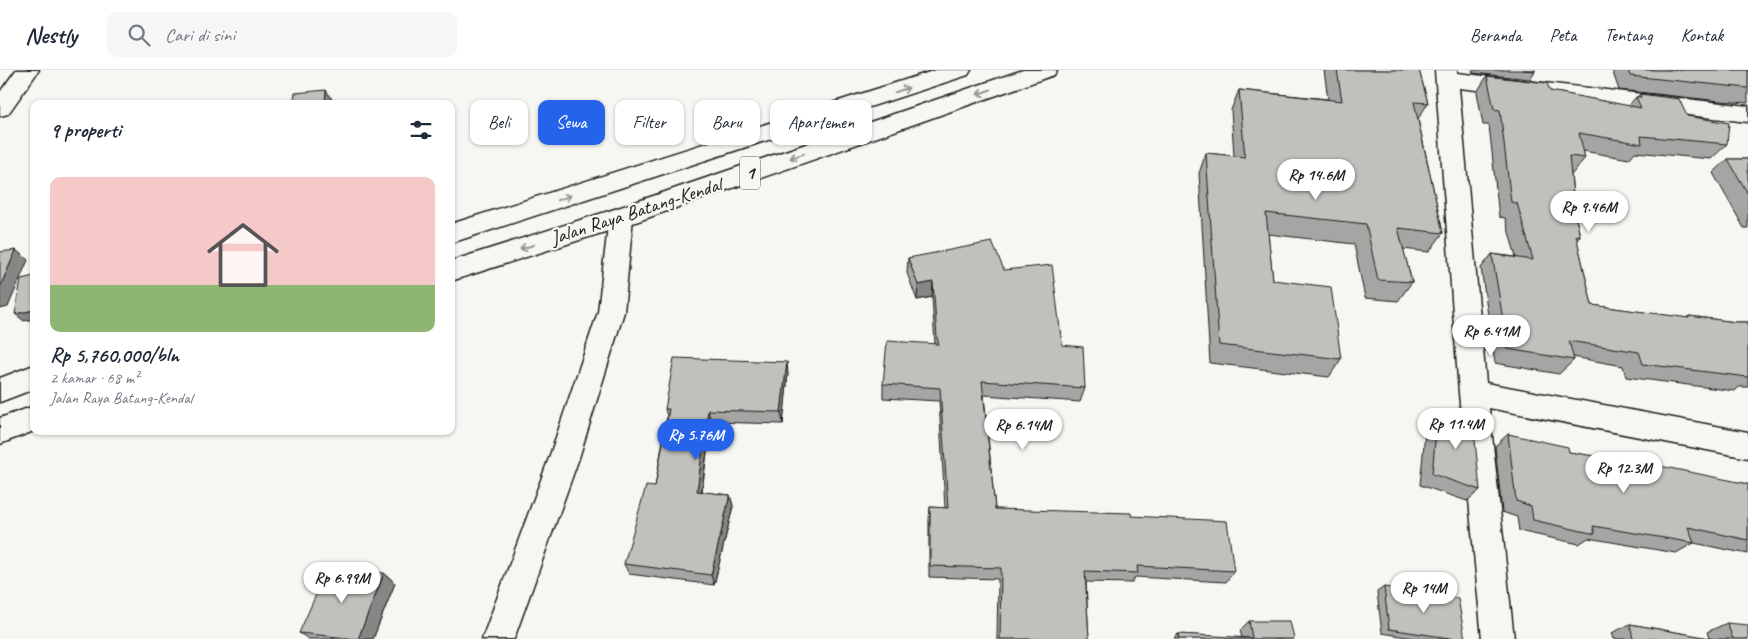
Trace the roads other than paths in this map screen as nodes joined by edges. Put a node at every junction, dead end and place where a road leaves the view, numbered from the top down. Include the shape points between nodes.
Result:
1 (28, 70) edge
2 (960, 70) edge
3 (1046, 70) edge
4 (1446, 74) edge
5 (0, 108) edge
6 (1748, 114) edge
7 (621, 217) junction
8 (455, 233) edge
9 (455, 270) edge
10 (30, 379) edge
11 (0, 390) edge
12 (1473, 393) junction
13 (30, 420) edge
14 (0, 431) edge
15 (1748, 445) edge
16 (498, 639) edge
17 (1498, 639) edge

1 - 5 main road
8 -> 2 main road, Jalan Raya Batang-Kendal / 1
3 -> 7 main road, Jalan Raya Batang-Kendal / 1
4 - 6 main road
4 - 12 main road
7 -> 9 main road, Jalan Raya Batang-Kendal / 1
7 - 16 main road via 611,312 564,458
10 - 11 main road
12 - 15 main road
12 - 17 main road
13 - 14 main road

